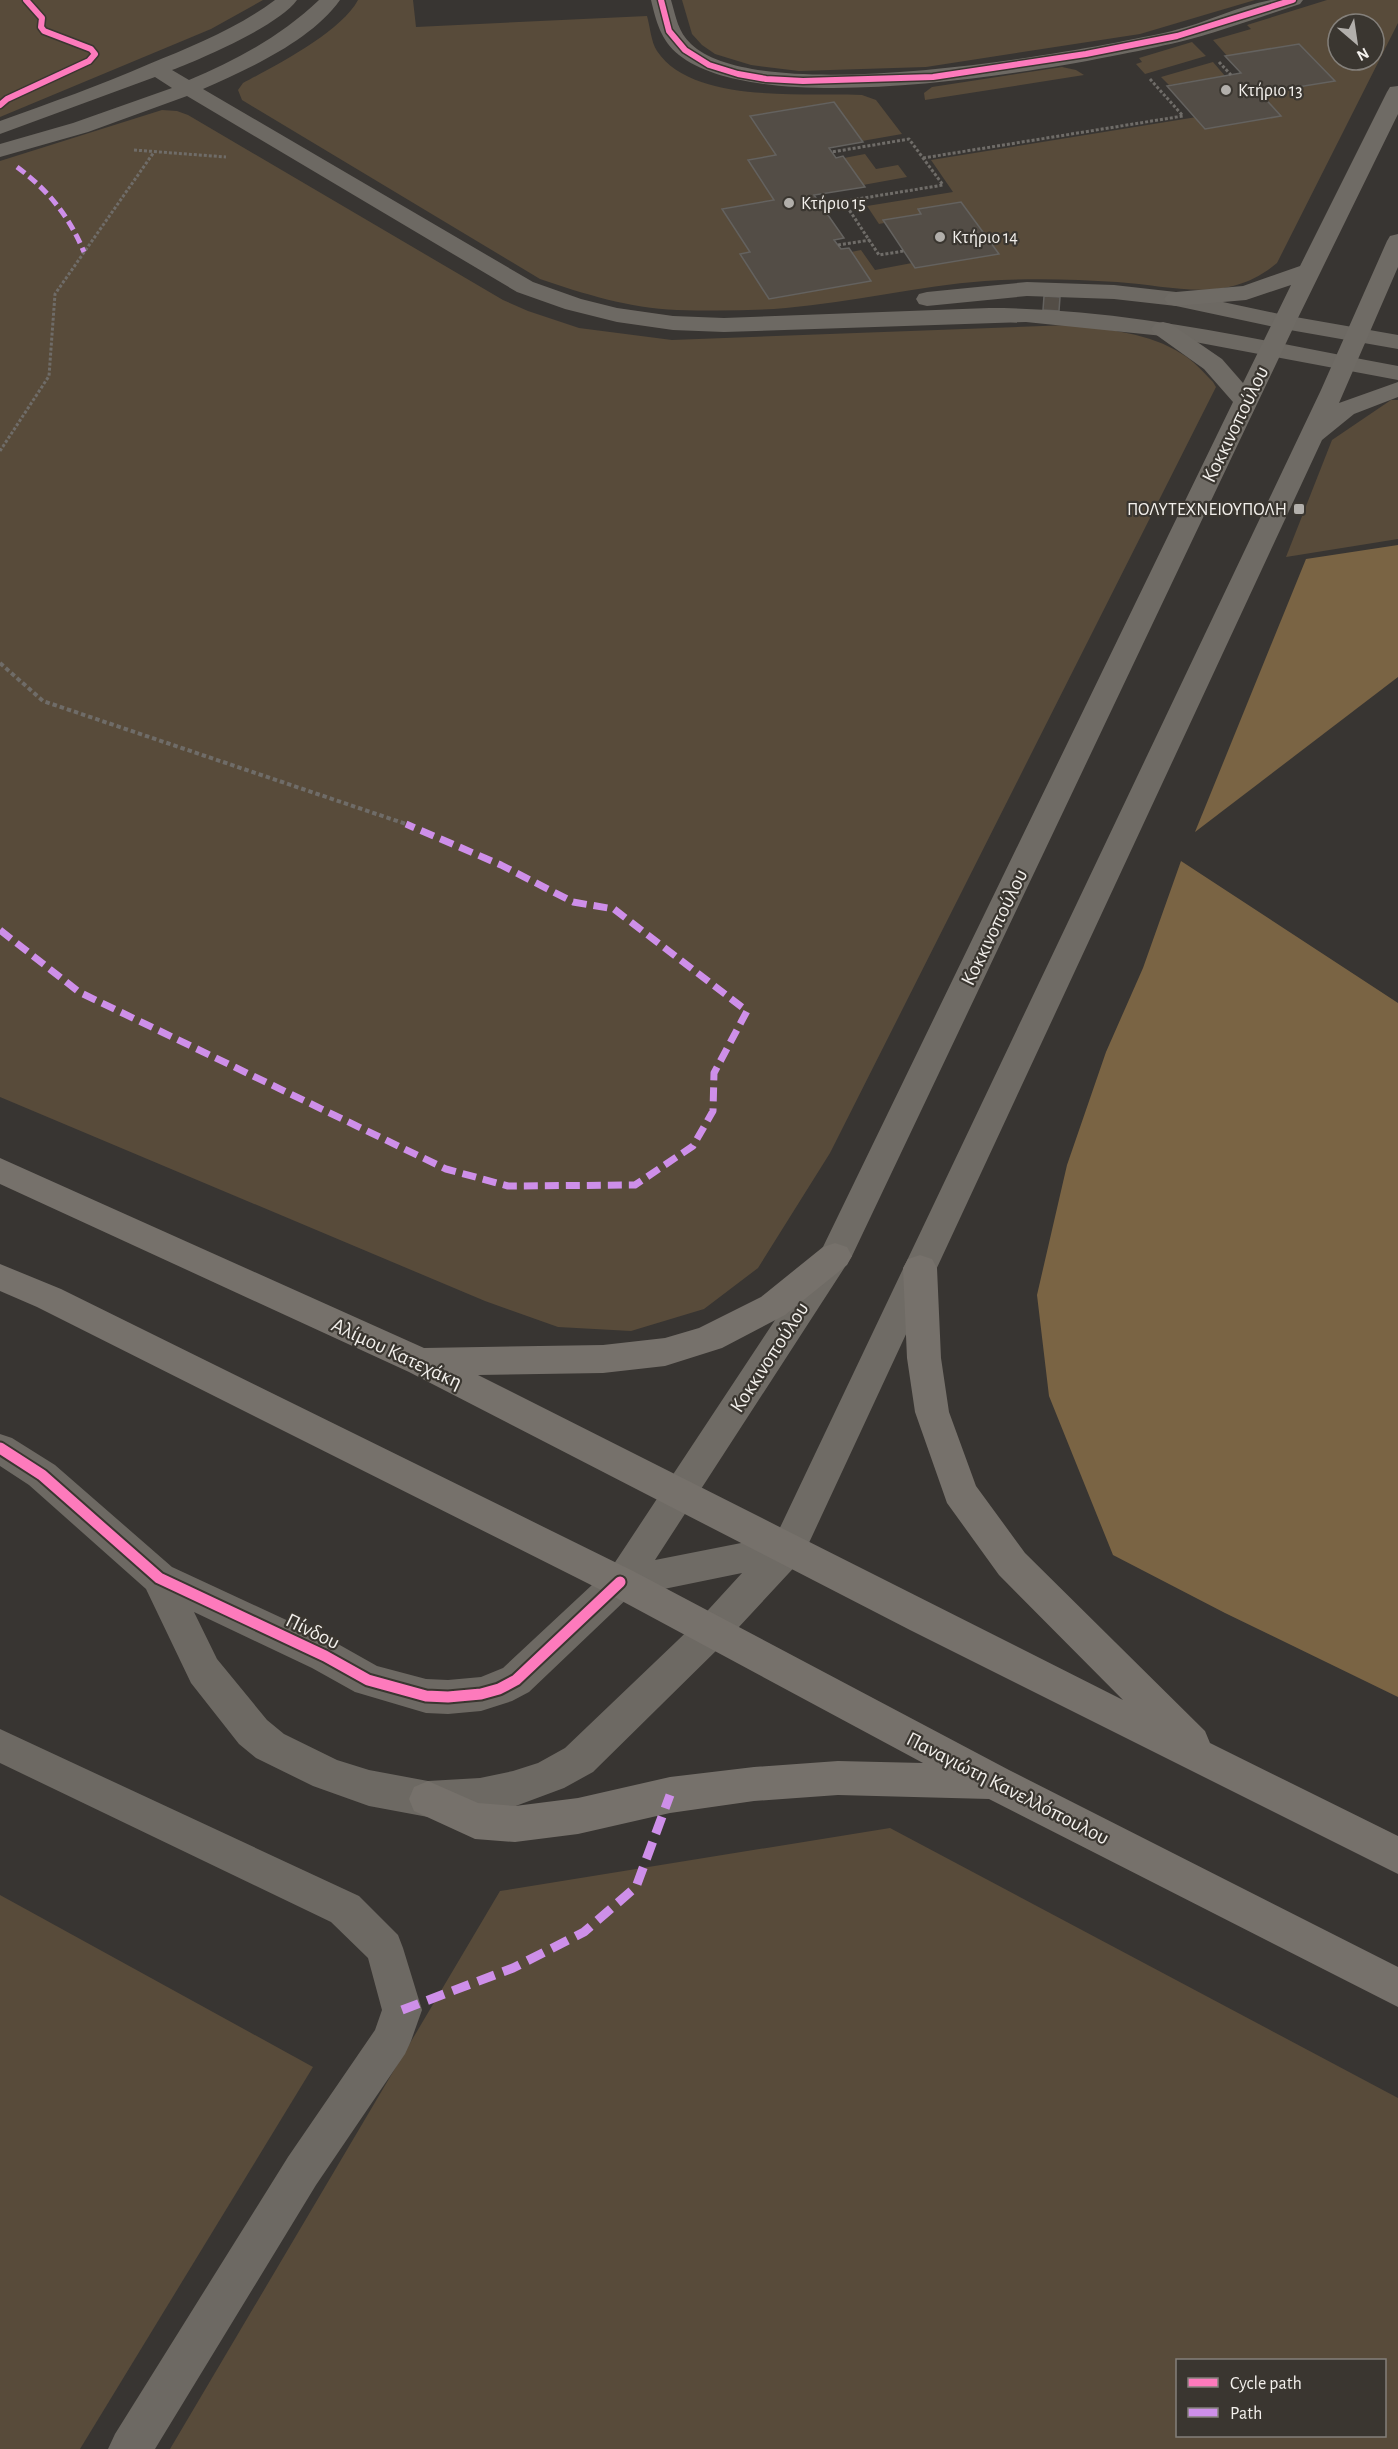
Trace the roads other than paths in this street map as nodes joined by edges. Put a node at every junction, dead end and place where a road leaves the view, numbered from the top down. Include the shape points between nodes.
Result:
1 (286, 0) edge
2 (330, 0) edge
3 (661, 0) edge
4 (1293, 0) edge
5 (155, 69) junction
6 (186, 88) junction
7 (1398, 92) edge
8 (0, 128) edge
9 (0, 151) edge
10 (1398, 241) edge
11 (1310, 270) junction
12 (1114, 292) junction
13 (1176, 299) junction
14 (790, 321) junction
15 (1106, 322) junction
16 (1284, 322) junction
17 (1163, 329) junction
18 (1358, 334) junction
19 (1398, 342) edge
20 (1271, 349) junction
21 (1345, 363) junction
22 (1398, 373) edge
23 (1398, 389) edge
24 (1246, 402) junction
25 (1310, 439) junction
26 (0, 1170) edge
27 (836, 1256) junction
28 (920, 1268) junction
29 (0, 1277) edge
30 (421, 1362) junction
31 (0, 1448) edge
32 (679, 1494) junction
33 (788, 1549) junction
34 (159, 1578) junction
35 (620, 1582) junction
36 (712, 1631) junction
37 (0, 1745) edge
38 (1214, 1765) junction
39 (995, 1782) junction
40 (428, 1799) junction
41 (1398, 1856) edge
42 (1398, 1988) edge
43 (130, 2449) edge

1 - 5 lane via 230,36
2 - 6 lane via 308,22 265,51
3 - 4 street via 669,31 685,50 709,65 766,79 803,81 933,77 1086,54 1177,36
5 - 6 lane
5 - 8 lane
6 - 9 lane
6 - 14 lane via 525,287 617,315 673,323
7 - 11 main road, Κοκκινοπούλου
10 - 18 main road
11 - 13 main road via 1246,293
11 - 16 main road, Κοκκινοπούλου
12 - 13 lane
12 - 14 lane via 986,291
12 - 15 lane via 1097,299 1092,311
13 - 16 lane
14 - 15 lane via 1026,315
15 - 17 lane
16 - 18 lane
16 - 20 main road, Κοκκινοπούλου
17 - 20 lane
17 - 24 main road via 1213,364
18 - 19 lane
18 - 21 main road
20 - 21 lane
20 - 24 main road, Κοκκινοπούλου
21 - 22 lane
21 - 25 main road
23 - 25 main road via 1345,409
24 - 27 main road, Κοκκινοπούλου
25 - 28 main road
26 - 30 main road, Αλίμου Κατεχάκη
27 - 30 main road via 773,1306 710,1338 665,1352 603,1359
27 - 32 main road, Κοκκινοπούλου
28 - 33 main road
28 - 38 main road via 924,1358 932,1412 960,1492 1012,1564
29 - 35 main road
30 - 32 main road, Αλίμου Κατεχάκη
31 - 34 street, Πίνδου via 42,1475
32 - 33 main road, Αλίμου Κατεχάκη
32 - 35 main road, Κοκκινοπούλου
33 - 35 main road
33 - 36 main road
33 - 38 main road
34 - 35 street, Πίνδου via 368,1680 410,1692 448,1697 481,1695 516,1680
34 - 40 street, Πίνδου via 204,1671 253,1732 270,1746 327,1774 369,1788
35 - 36 main road, Παναγιώτη Κανελλόπουλου
36 - 39 main road, Παναγιώτη Κανελλόπουλου
36 - 40 street, Πίνδου via 579,1760 513,1789 480,1796
37 - 43 lane via 345,1909 384,1948 402,2010 391,2041 302,2171
38 - 41 main road
39 - 40 main road via 838,1778 754,1784 670,1794 578,1816 515,1824 476,1821
39 - 42 main road, Παναγιώτη Κανελλόπουλου

